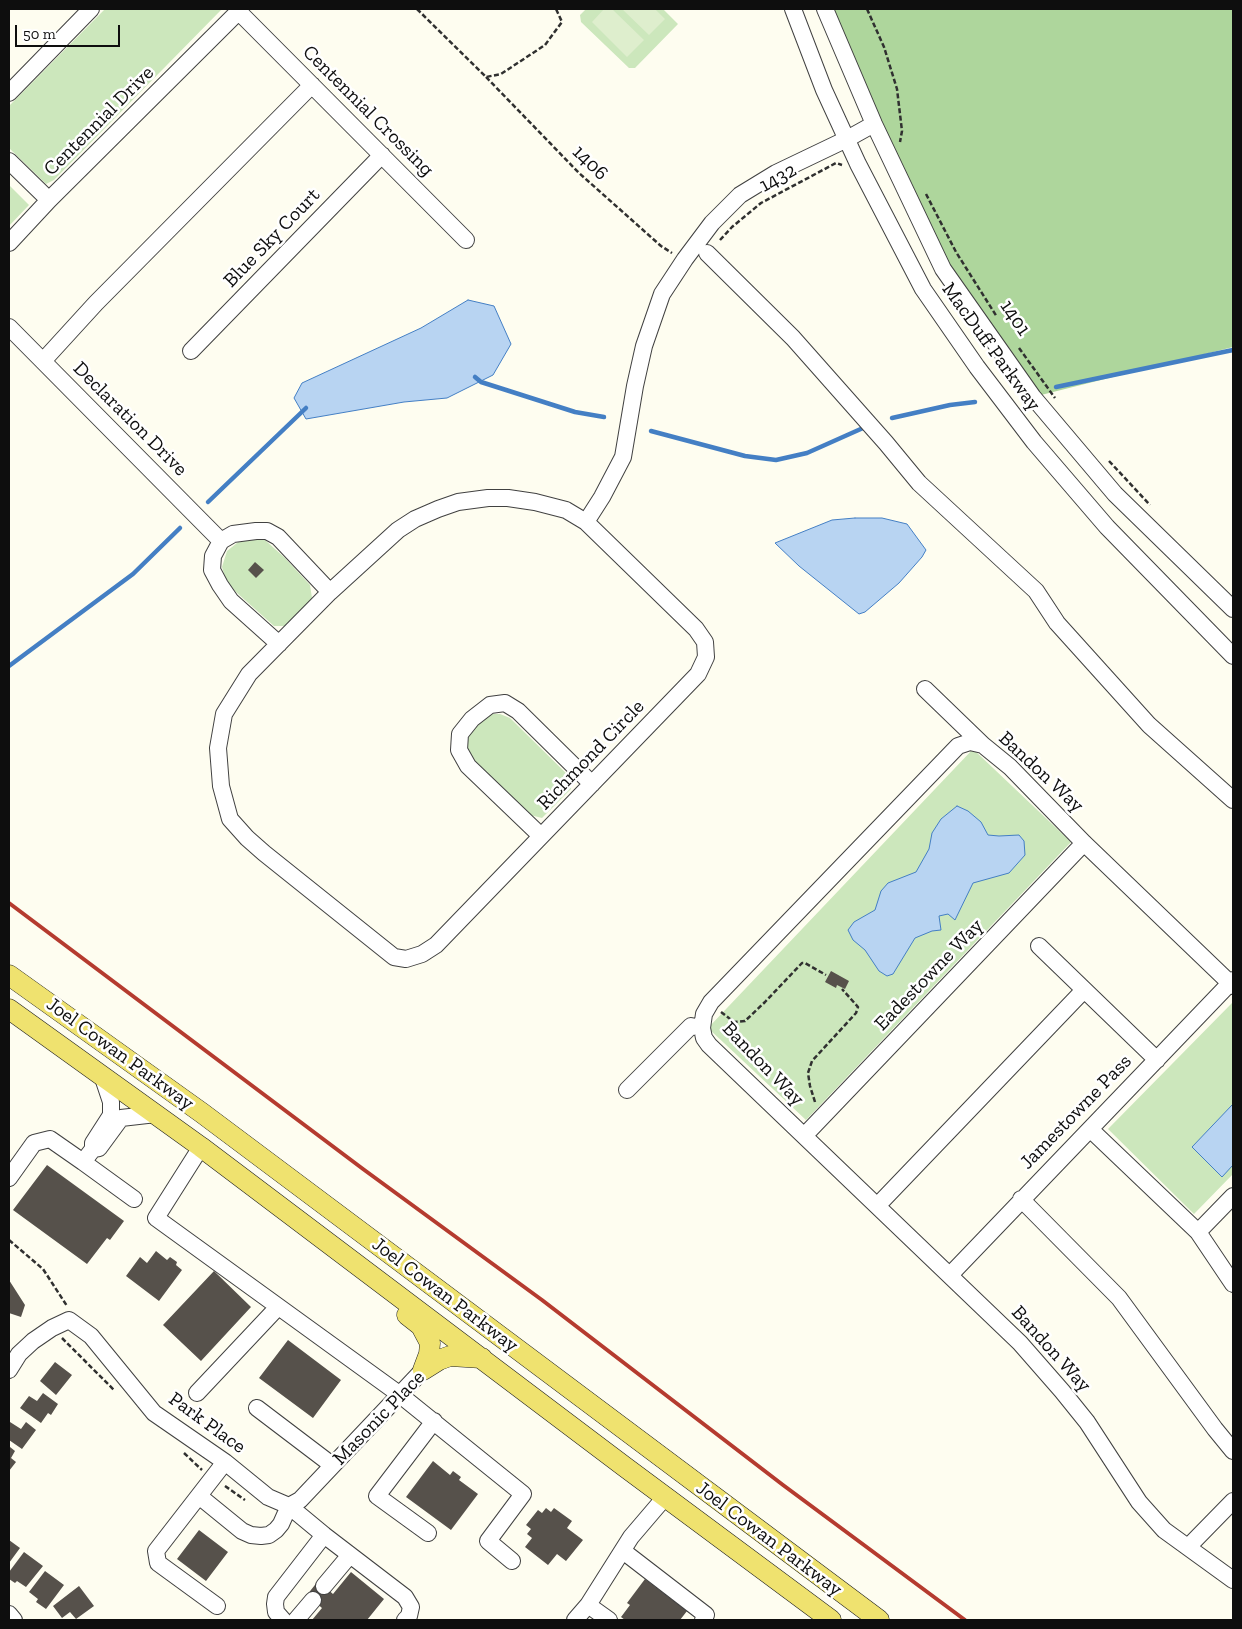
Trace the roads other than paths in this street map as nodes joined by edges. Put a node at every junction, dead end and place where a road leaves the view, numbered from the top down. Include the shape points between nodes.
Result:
1 (91, 9) edge
2 (793, 9) edge
3 (825, 9) edge
4 (240, 10) edge
5 (312, 85) junction
6 (9, 93) edge
7 (874, 124) junction
8 (847, 139) junction
9 (382, 155) junction
10 (9, 161) edge
11 (49, 200) junction
12 (466, 240) dead end
13 (9, 243) edge
14 (707, 253) road end
15 (9, 327) edge
16 (191, 350) dead end
17 (43, 361) junction
18 (586, 522) junction
19 (221, 541) junction
20 (330, 592) junction
21 (1233, 610) edge
22 (279, 644) junction
23 (1233, 656) edge
24 (925, 689) dead end
25 (983, 745) junction
26 (592, 784) junction
27 (1233, 800) edge
28 (541, 836) junction
29 (1084, 843) junction
30 (1038, 946) dead end
31 (9, 975) edge
32 (1232, 983) edge
33 (1084, 990) junction
34 (9, 1009) edge
35 (702, 1028) junction
36 (1157, 1060) junction
37 (102, 1075) junction
38 (627, 1090) dead end
39 (156, 1114) junction
40 (1090, 1129) junction
41 (804, 1136) junction
42 (201, 1147) junction
43 (93, 1149) junction
44 (82, 1162) junction
45 (9, 1178) edge
46 (1233, 1196) edge
47 (134, 1199) dead end
48 (1021, 1199) junction
49 (878, 1206) junction
50 (311, 1229) junction
51 (1198, 1232) junction
52 (950, 1274) junction
53 (1233, 1284) edge
54 (278, 1306) junction
55 (14, 1351) edge
56 (482, 1358) junction
57 (9, 1370) edge
58 (423, 1370) junction
59 (196, 1393) dead end
60 (399, 1394) junction
61 (257, 1408) dead end
62 (434, 1421) junction
63 (1233, 1451) edge
64 (225, 1462) junction
65 (332, 1465) junction
66 (200, 1496) junction
67 (666, 1496) junction
68 (1233, 1501) edge
69 (288, 1506) junction
70 (428, 1533) dead end
71 (324, 1536) junction
72 (1188, 1546) junction
73 (623, 1551) junction
74 (350, 1555) junction
75 (512, 1561) dead end
76 (1233, 1580) edge
77 (324, 1586) dead end
78 (313, 1600) dead end
79 (588, 1605) junction
80 (217, 1606) dead end
81 (9, 1614) edge
82 (14, 1620) edge
83 (283, 1620) edge
84 (296, 1620) edge
85 (405, 1620) edge
86 (575, 1620) edge
87 (609, 1620) edge
88 (703, 1620) edge
89 (831, 1620) edge
90 (879, 1620) edge

1 - 6 street
2 - 8 street, MacDuff Parkway
3 - 7 street, MacDuff Parkway
4 - 5 street, Centennial Crossing
4 - 11 street, Centennial Drive
5 - 9 street, Centennial Crossing
5 - 17 street via 96,303
7 - 8 street
7 - 21 street, MacDuff Parkway via 893,146 943,269 1033,397 1115,494
8 - 18 street via 776,173 740,195 712,223 684,260 662,294 644,346 623,457
8 - 23 street, MacDuff Parkway via 923,289 977,367 1028,435 1107,527
9 - 12 street, Centennial Crossing
9 - 16 street, Blue Sky Court
10 - 11 street
11 - 13 street, Centennial Drive
14 - 27 street via 793,338 918,483 1036,590 1057,623 1149,725
15 - 17 street, Declaration Drive
17 - 19 street, Declaration Drive
18 - 20 street, Richmond Circle via 566,510 535,502 508,498 458,502 414,519 398,530
18 - 26 street, Richmond Circle via 696,629 705,642 706,657 698,674
19 - 20 street via 233,534 267,531 278,537
19 - 22 street via 213,556 212,570 220,585 231,601
20 - 22 street, Richmond Circle
22 - 28 street, Richmond Circle via 249,674 224,714 218,748 221,786 230,819 246,838 394,957 406,959 436,945
24 - 25 street
25 - 29 street, Bandon Way via 1010,766
25 - 35 street, Bandon Way via 970,742 958,746 711,1002 704,1014
26 - 28 street, Richmond Circle
26 - 28 street via 518,711 505,703 490,705 472,719 460,734 459,750 468,766
29 - 32 street, Bandon Way
29 - 41 street, Eadestowne Way
30 - 33 street
31 - 90 main road, Joel Cowan Parkway via 202,1113
32 - 36 street, Jamestowne Pass
33 - 36 street
33 - 49 street
34 - 37 main road, Joel Cowan Parkway
35 - 38 street via 691,1026
35 - 41 street, Bandon Way via 709,1044
36 - 40 street, Jamestowne Pass
37 - 39 main road, Joel Cowan Parkway
37 - 43 street via 111,1102 111,1115 93,1143
39 - 42 main road, Joel Cowan Parkway
39 - 43 street via 121,1118 99,1148
40 - 48 street, Jamestowne Pass
40 - 51 street
41 - 49 street, Bandon Way
42 - 50 main road, Joel Cowan Parkway
42 - 54 street via 156,1218
43 - 44 street
44 - 45 street via 50,1138 34,1143
44 - 47 street
46 - 51 street
48 - 52 street, Jamestowne Pass
48 - 63 street via 1118,1298
49 - 52 street, Bandon Way
50 - 56 main road, Joel Cowan Parkway
50 - 58 main road via 334,1258 421,1326 430,1343
51 - 53 street
52 - 72 street, Bandon Way via 1020,1343 1062,1391 1087,1422 1139,1502 1164,1530
54 - 59 street
54 - 60 street
55 - 57 street
55 - 64 street, Park Place via 46,1333 68,1314 91,1336 154,1413
56 - 58 main road, Masonic Place via 450,1356
56 - 67 main road, Joel Cowan Parkway
58 - 60 street, Masonic Place
60 - 62 street
60 - 65 street, Masonic Place
61 - 65 street
62 - 70 street via 377,1496
62 - 75 street via 523,1494 488,1541
64 - 66 street
64 - 69 street, Park Place via 268,1497
65 - 69 street, Masonic Place via 300,1500
66 - 69 street via 251,1535 269,1535 276,1530
66 - 80 street via 156,1551 158,1563
67 - 73 street
67 - 89 main road, Joel Cowan Parkway
68 - 72 street
69 - 71 street, Park Place
71 - 74 street, Park Place
71 - 83 street via 276,1597 276,1612
72 - 76 street, Bandon Way
73 - 79 street
73 - 88 street via 706,1615
74 - 77 street
74 - 85 street, Park Place via 405,1597 411,1607
78 - 84 street
79 - 86 street
79 - 87 street
81 - 82 street

